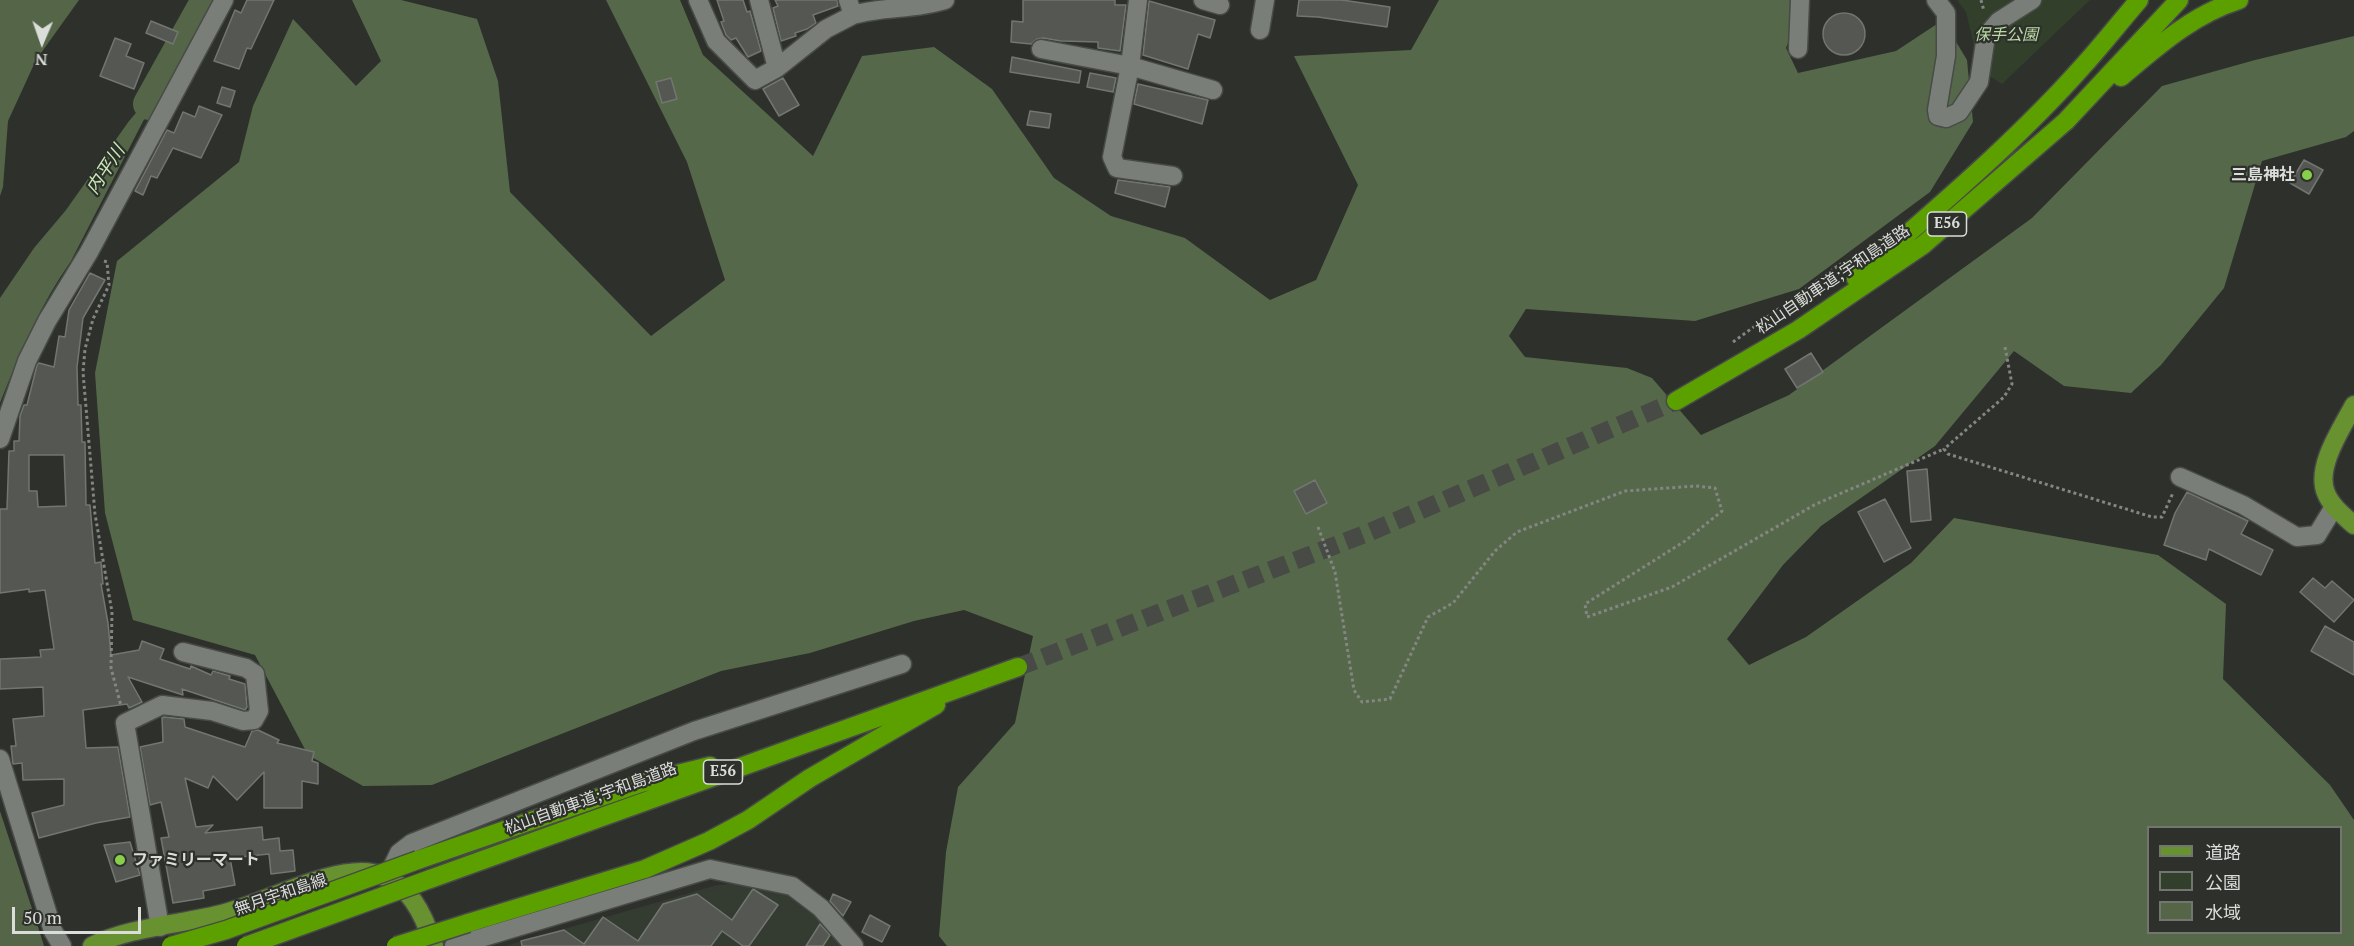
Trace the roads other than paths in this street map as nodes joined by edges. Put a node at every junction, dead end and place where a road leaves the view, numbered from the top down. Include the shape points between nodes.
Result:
1 (224, 0) edge
2 (698, 0) edge
3 (759, 0) edge
4 (945, 0) edge
5 (1138, 0) edge
6 (1265, 0) edge
7 (1800, 0) edge
8 (1936, 0) edge
9 (2032, 0) edge
10 (2139, 0) edge
11 (2179, 0) edge
12 (2239, 0) edge
13 (851, 8) edge
14 (1260, 30) dead end
15 (1041, 50) dead end
16 (1798, 50) dead end
17 (1130, 66) junction
18 (777, 68) junction
19 (1213, 90) dead end
20 (2066, 121) junction
21 (1173, 176) dead end
22 (1798, 330) junction
23 (1676, 401) tunnel mouth
24 (2354, 405) edge
25 (0, 439) edge
26 (2180, 477) road end
27 (2334, 507) junction
28 (2354, 525) edge
29 (183, 652) dead end
30 (902, 664) dead end
31 (1018, 667) tunnel mouth
32 (982, 680) junction
33 (792, 747) junction
34 (0, 759) edge
35 (387, 878) junction
36 (160, 927) junction
37 (62, 946) edge
38 (92, 946) edge
39 (171, 946) edge
40 (246, 946) edge
41 (396, 946) edge
42 (434, 946) edge
43 (454, 946) edge
44 (854, 946) edge

1 - 25 street via 89,252 47,321 27,361
2 - 18 street via 716,41 748,75 755,80
3 - 18 street
4 - 13 street via 927,6 867,11
5 - 17 street
6 - 14 street
7 - 16 street
8 - 9 street via 1946,13 1946,56 1938,116 1946,118 1959,112 1978,82 1986,36 2000,21
10 - 22 highway via 2081,68 2007,143
11 - 20 highway, 松山自動車道;宇和島道路 / E56
12 - 20 highway via 2213,8 2164,40
13 - 18 street
15 - 17 street
17 - 19 street
17 - 21 street via 1112,156 1117,168
20 - 22 highway, 松山自動車道;宇和島道路 / E56 via 1923,245
22 - 23 highway, 松山自動車道;宇和島道路 / E56
24 - 27 main road via 2326,459 2325,492
26 - 27 street via 2297,537 2317,535
27 - 28 main road
29 - 36 street via 246,668 255,674 259,711 254,720 243,721 212,711 162,705 125,723
30 - 35 street via 694,731 412,843 399,853
31 - 32 highway, 松山自動車道;宇和島道路 / E56
32 - 33 highway, 松山自動車道;宇和島道路 / E56
32 - 41 highway, bridge via 865,745 709,841 645,869
33 - 39 highway, bridge via 641,783
33 - 40 highway, 松山自動車道;宇和島道路 / E56, bridge
34 - 37 street
35 - 36 main road, 無月宇和島線 via 372,873 347,873 225,913
35 - 42 main road, 無月宇和島線 via 416,903
36 - 38 main road, 無月宇和島線
43 - 44 street via 710,869 792,886 820,908

